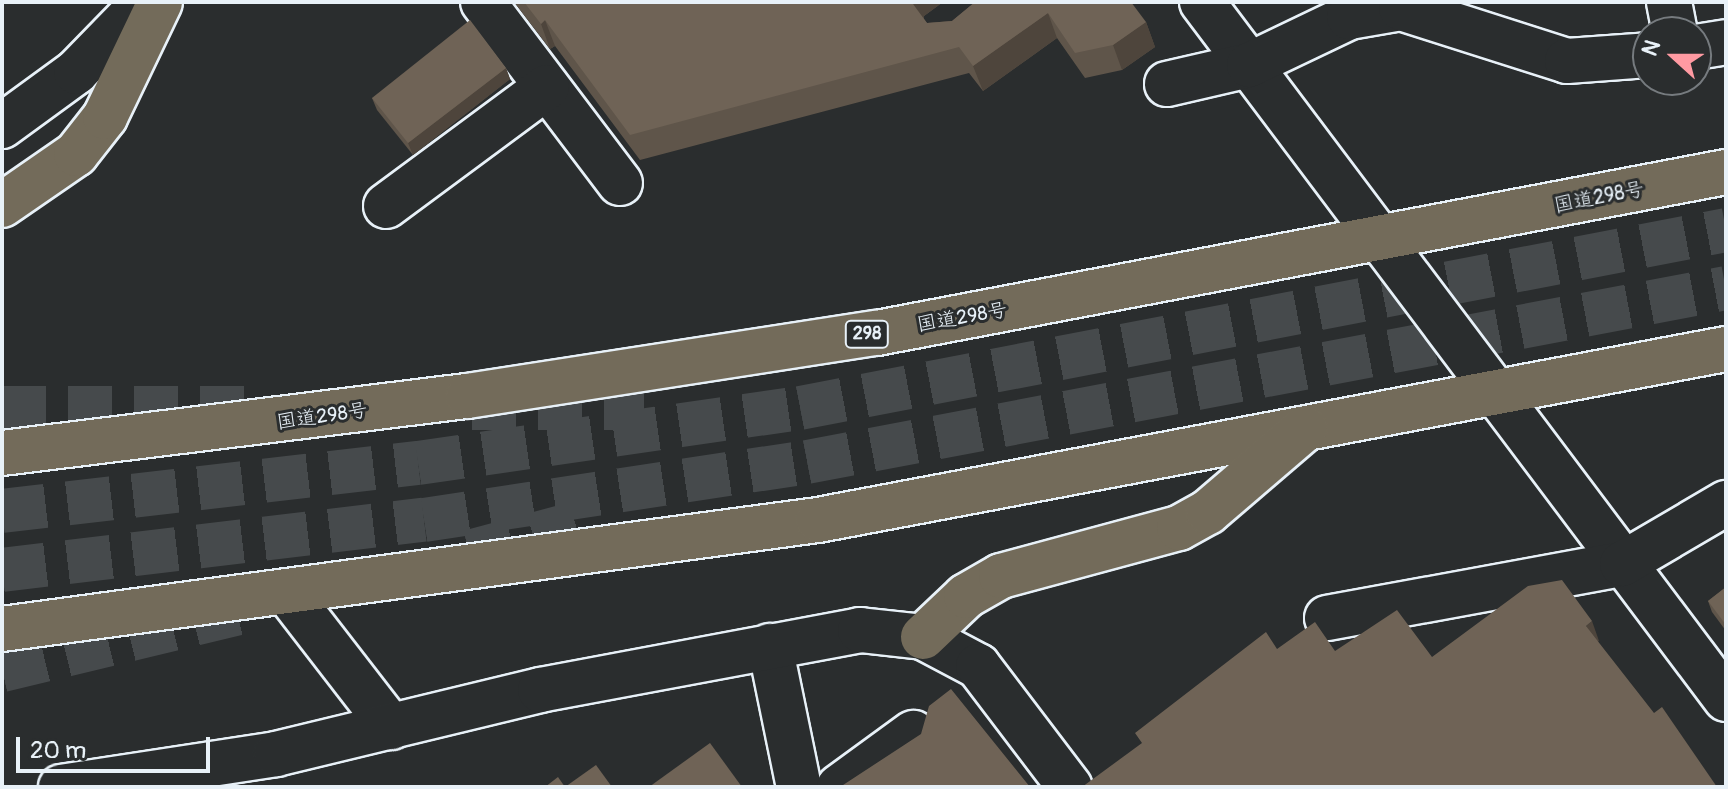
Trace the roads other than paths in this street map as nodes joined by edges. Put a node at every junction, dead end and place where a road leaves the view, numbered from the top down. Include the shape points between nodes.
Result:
1 (144, 2) edge
2 (160, 2) edge
3 (483, 2) edge
4 (1202, 2) edge
5 (1372, 6) edge
6 (1632, 56) edge
7 (1249, 65) junction
8 (1167, 84) dead end
9 (547, 87) junction
10 (2, 126) edge
11 (1726, 172) edge
12 (620, 183) dead end
13 (2, 205) edge
14 (386, 206) dead end
15 (1380, 241) junction
16 (1726, 349) edge
17 (1494, 393) junction
18 (1305, 429) junction
19 (2, 453) edge
20 (1726, 503) edge
21 (1622, 564) junction
22 (289, 595) junction
23 (1327, 618) dead end
24 (2, 629) edge
25 (923, 637) junction
26 (770, 646) junction
27 (1726, 699) edge
28 (391, 727) junction
29 (913, 733) dead end
30 (61, 787) edge
31 (799, 787) edge
32 (839, 787) edge
33 (1070, 787) edge

1 - 10 street via 76,72
2 - 13 highway via 95,129 76,154
3 - 9 street
4 - 7 street
5 - 6 street via 1429,13 1567,61
5 - 7 street
7 - 8 street
7 - 15 street
9 - 12 street
9 - 14 street
11 - 15 highway, 国道298号 / 298
15 - 17 street
15 - 19 highway, 国道298号 / 298 via 877,333 500,391
16 - 17 highway
17 - 18 highway
17 - 21 street
18 - 22 highway via 818,520
18 - 25 highway via 1208,512 1179,528 1001,576 966,596
20 - 21 street
21 - 23 street
21 - 27 street
22 - 24 highway
22 - 28 street
25 - 26 street via 860,630
25 - 33 street via 978,666
26 - 28 street
26 - 31 street
28 - 30 street via 205,767
29 - 32 street

